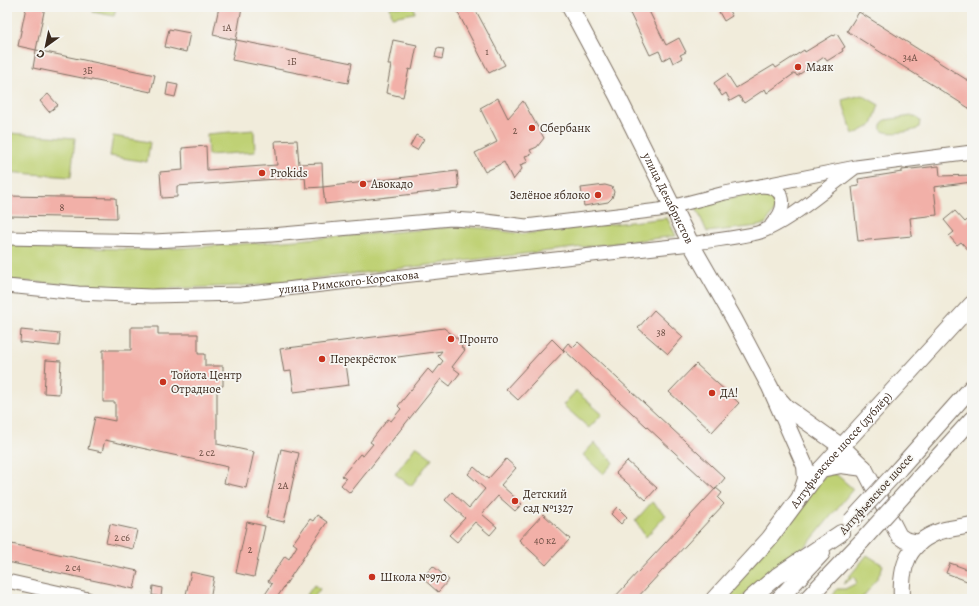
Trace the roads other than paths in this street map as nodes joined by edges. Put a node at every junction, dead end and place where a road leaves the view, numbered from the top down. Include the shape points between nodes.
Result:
1 (570, 7) edge
2 (972, 152) edge
3 (856, 167) junction
4 (758, 186) junction
5 (673, 206) junction
6 (768, 228) junction
7 (7, 238) edge
8 (691, 244) junction
9 (7, 286) edge
10 (972, 304) edge
11 (770, 387) junction
12 (972, 387) edge
13 (972, 418) edge
14 (842, 447) junction
15 (864, 468) junction
16 (821, 469) junction
17 (800, 497) junction
18 (972, 526) edge
19 (846, 527) junction
20 (919, 543) junction
21 (856, 546) junction
22 (7, 581) edge
23 (55, 596) edge
24 (88, 599) edge
25 (714, 599) edge
26 (750, 599) edge
27 (779, 599) edge
28 (807, 599) edge
29 (820, 599) edge
30 (902, 599) edge

1 - 5 main road, улица Декабристов
2 - 3 street
3 - 4 street
3 - 6 street, улица Римского-Корсакова
4 - 5 street
4 - 6 street via 774,189 783,199 781,212
5 - 7 street via 659,210 526,226 451,219 272,235 153,241
5 - 8 main road, улица Декабристов
6 - 8 street, улица Римского-Корсакова
8 - 9 street, улица Римского-Корсакова via 241,294 151,296 78,293
8 - 11 main road, улица Декабристов
10 - 14 main road, Алтуфьевское шоссе (дублёр)
11 - 14 main road, улица Декабристов via 786,407
11 - 17 main road, улица Декабристов via 805,466 806,480
12 - 19 main road, Алтуфьевское шоссе, bridge
13 - 21 main road, Алтуфьевское шоссе, bridge
14 - 15 main road, улица Декабристов
14 - 16 main road, Алтуфьевское шоссе (дублёр)
15 - 16 main road via 841,465
15 - 20 main road, улица Декабристов via 899,536
16 - 17 main road, Алтуфьевское шоссе (дублёр)
17 - 25 main road, Алтуфьевское шоссе (дублёр) via 769,539
18 - 20 main road via 942,531
19 - 26 main road via 777,576
19 - 27 main road, Алтуфьевское шоссе
20 - 30 main road via 910,552 905,563 901,584
21 - 28 main road, Алтуфьевское шоссе
21 - 29 main road via 827,585
22 - 23 street
23 - 24 street

